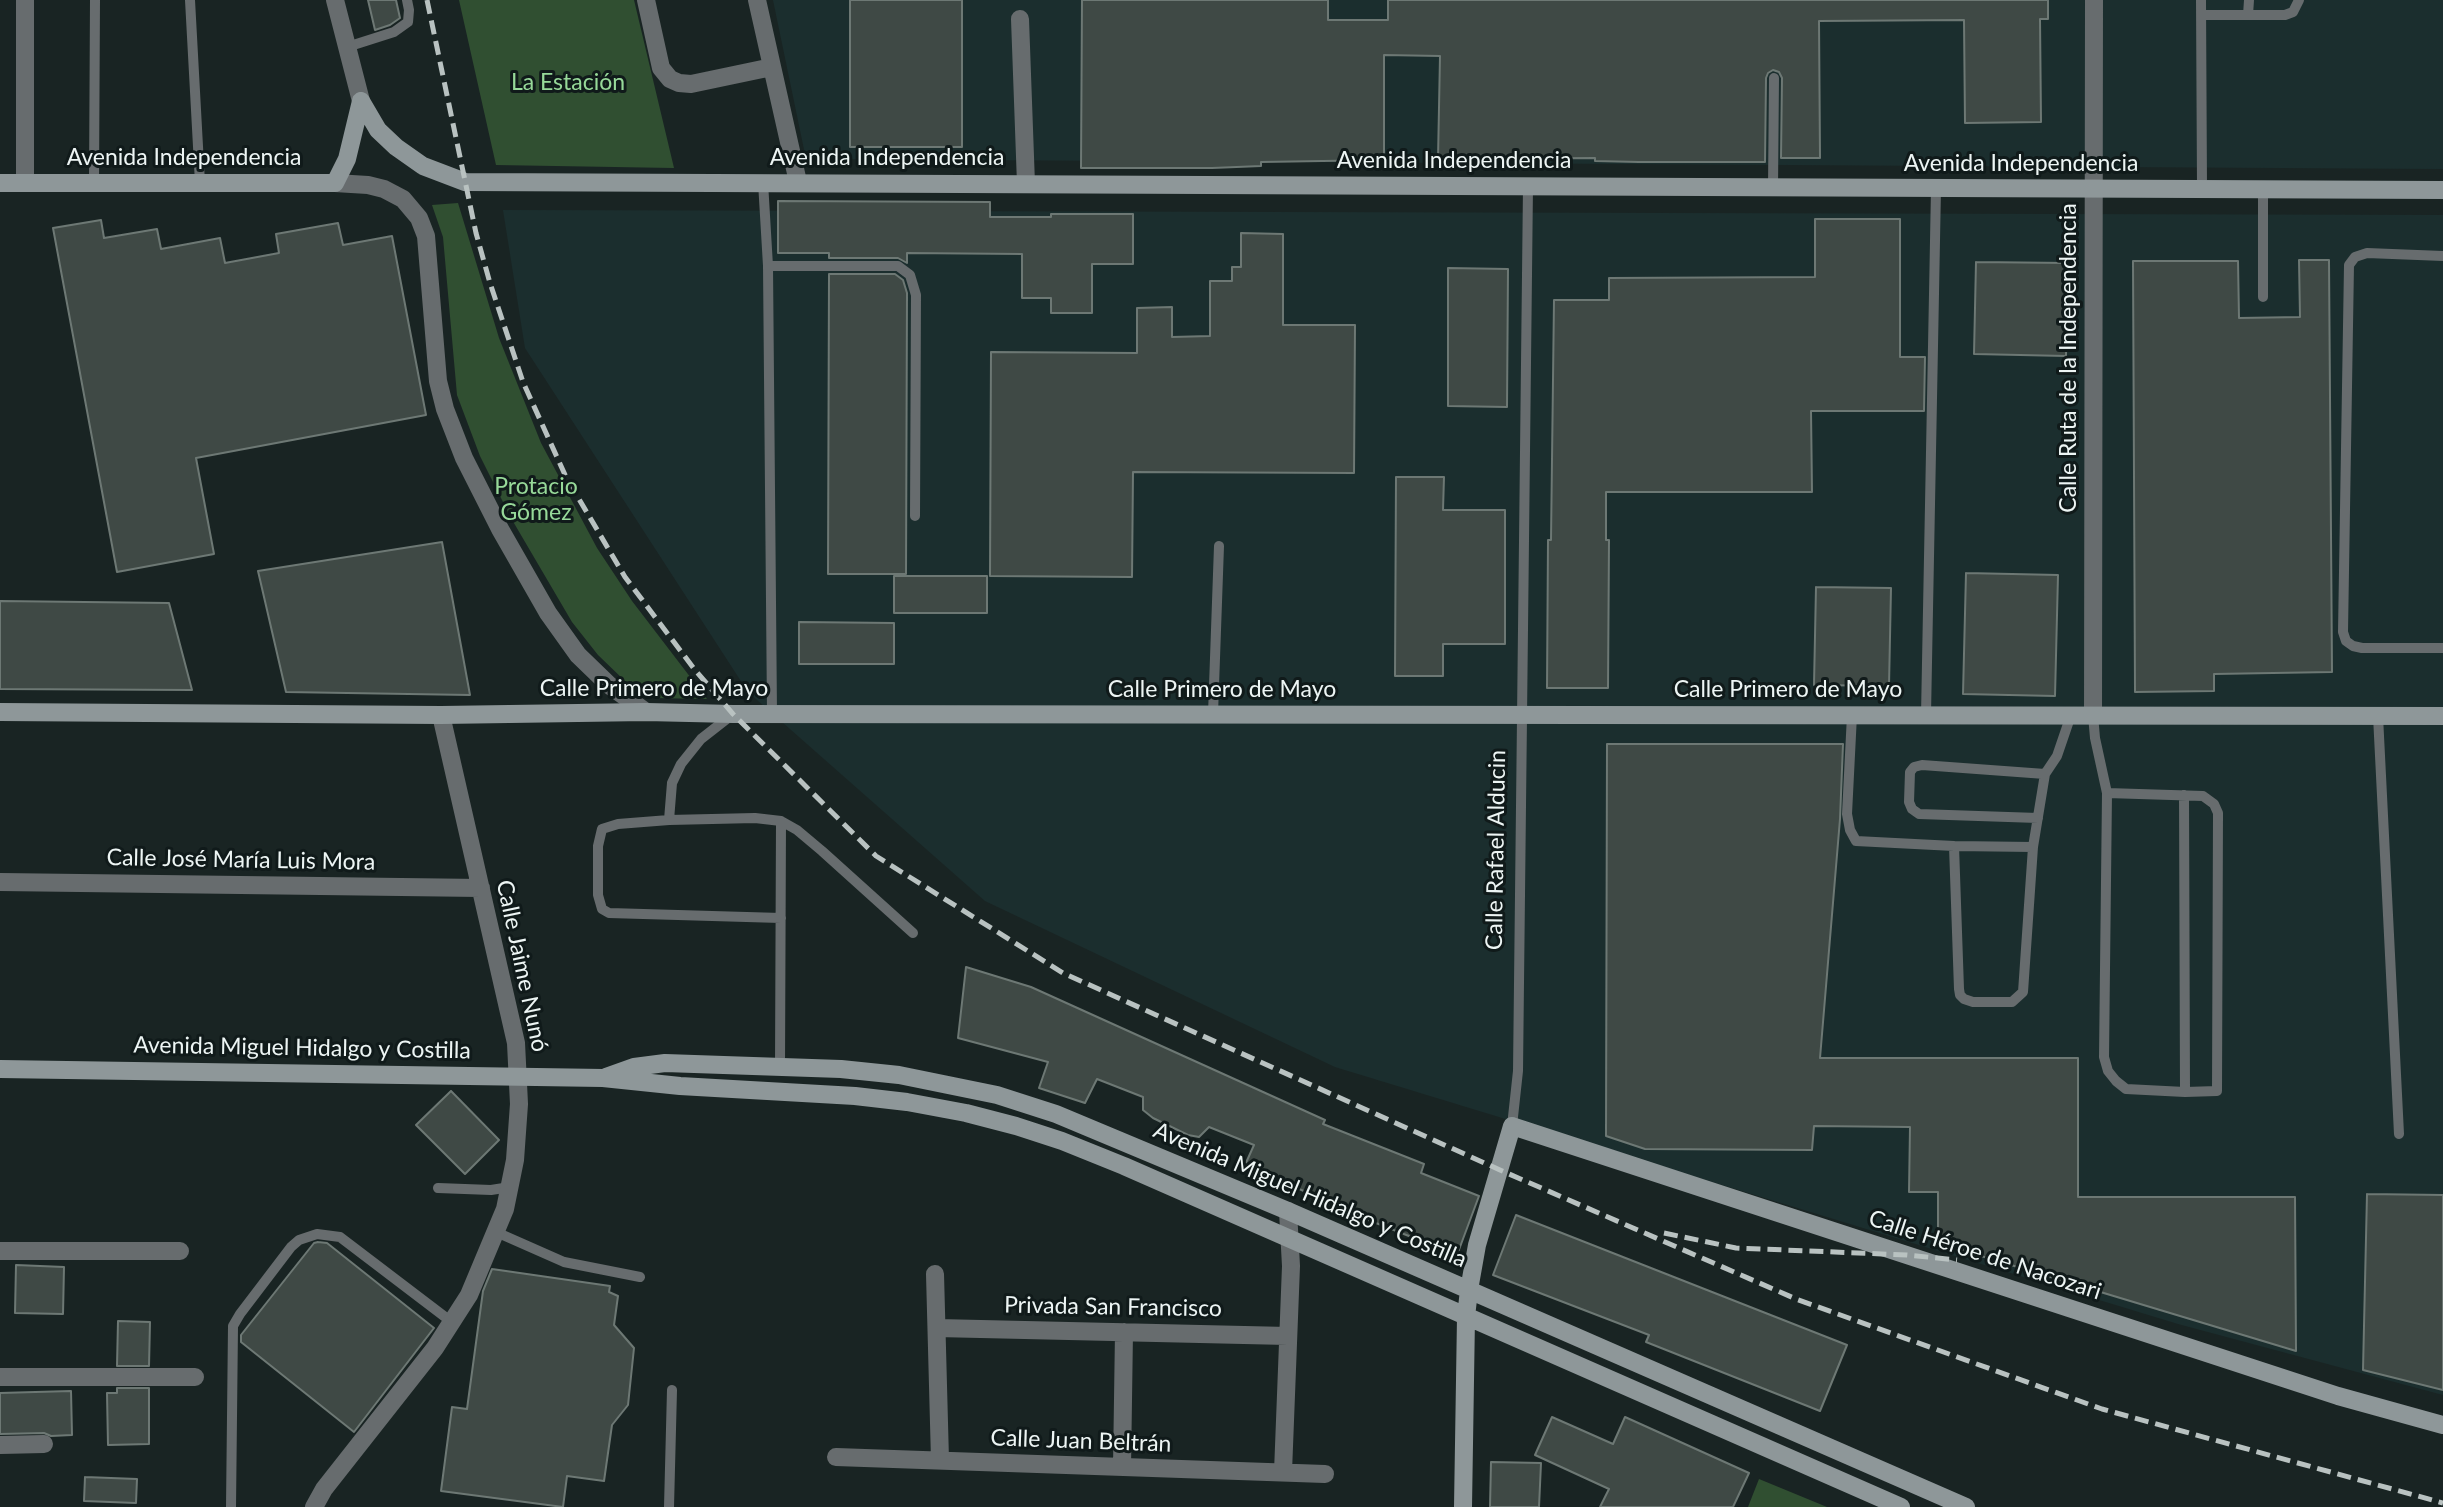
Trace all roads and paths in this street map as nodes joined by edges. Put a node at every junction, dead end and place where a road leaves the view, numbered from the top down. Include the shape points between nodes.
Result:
1 (25, 0) edge
2 (95, 0) edge
3 (190, 0) edge
4 (335, 0) edge
5 (407, 0) edge
6 (646, 0) edge
7 (757, 0) edge
8 (2094, 0) edge
9 (2202, 0) edge
10 (2249, 0) edge
11 (2299, 0) edge
12 (2202, 15) junction
13 (2248, 15) junction
14 (1020, 19) dead end
15 (347, 47) junction
16 (772, 67) junction
17 (1774, 78) dead end
18 (361, 101) junction
19 (763, 182) junction
20 (799, 182) junction
21 (0, 183) edge
22 (25, 183) junction
23 (94, 183) junction
24 (200, 183) junction
25 (335, 183) junction
26 (1026, 184) junction
27 (1528, 186) junction
28 (1773, 188) junction
29 (1936, 188) junction
30 (2094, 188) junction
31 (2202, 188) junction
32 (2263, 189) junction
33 (2443, 190) edge
34 (2443, 256) edge
35 (768, 266) junction
36 (2263, 297) dead end
37 (915, 516) dead end
38 (1219, 546) dead end
39 (2443, 648) edge
40 (0, 712) edge
41 (646, 712) junction
42 (772, 713) junction
43 (733, 714) junction
44 (1213, 714) junction
45 (440, 715) junction
46 (1522, 715) junction
47 (1852, 715) junction
48 (1926, 715) junction
49 (2071, 715) junction
50 (2093, 715) junction
51 (2378, 716) junction
52 (2443, 716) edge
53 (2045, 774) junction
54 (2107, 793) junction
55 (2184, 795) junction
56 (2038, 818) junction
57 (670, 820) junction
58 (781, 821) junction
59 (1954, 846) junction
60 (2033, 848) junction
61 (0, 882) edge
62 (481, 888) junction
63 (781, 918) junction
64 (913, 933) dead end
65 (779, 1066) junction
66 (0, 1069) edge
67 (519, 1075) junction
68 (603, 1078) junction
69 (2185, 1093) junction
70 (1512, 1126) junction
71 (2399, 1134) dead end
72 (510, 1187) junction
73 (438, 1188) dead end
74 (1288, 1211) junction
75 (496, 1232) junction
76 (1291, 1238) junction
77 (0, 1251) edge
78 (180, 1251) dead end
79 (935, 1274) dead end
80 (640, 1277) dead end
81 (1469, 1290) junction
82 (1466, 1317) junction
83 (453, 1323) junction
84 (937, 1328) junction
85 (1124, 1332) junction
86 (1288, 1336) junction
87 (1607, 1350) junction
88 (1597, 1374) junction
89 (0, 1377) edge
90 (195, 1377) dead end
91 (672, 1390) dead end
92 (1759, 1417) junction
93 (2443, 1425) edge
94 (1749, 1440) junction
95 (44, 1444) dead end
96 (0, 1446) edge
97 (836, 1457) dead end
98 (940, 1460) junction
99 (1122, 1467) junction
100 (1283, 1472) junction
101 (1325, 1474) dead end
102 (231, 1507) edge
103 (314, 1507) edge
104 (669, 1507) edge
105 (1463, 1507) edge
106 (1901, 1507) edge
107 (1966, 1507) edge

1 - 22 street
2 - 23 lane
3 - 24 lane
4 - 15 street
5 - 15 lane via 408,22 394,32
6 - 16 street via 661,68 670,79 691,84
7 - 16 street
8 - 30 street, Calle Ruta de la Independencia
9 - 12 lane
10 - 13 lane
11 - 13 lane via 2293,12 2285,15
12 - 13 lane
12 - 31 lane
14 - 26 street
15 - 18 street
16 - 20 street
17 - 28 lane
18 - 19 main road, Avenida Independencia via 378,130 396,147 423,166 466,182
18 - 25 main road
19 - 20 main road, Avenida Independencia
19 - 35 lane
20 - 26 main road, Avenida Independencia
21 - 22 main road, Avenida Independencia
22 - 23 main road, Avenida Independencia
23 - 24 main road, Avenida Independencia
24 - 25 main road, Avenida Independencia
25 - 41 street, Avenida Independencia via 384,189 403,199 419,218 426,236 438,381 464,458 548,613 578,655
26 - 27 main road, Avenida Independencia
27 - 28 main road, Avenida Independencia
27 - 46 lane, Calle Rafael Alducin
28 - 29 main road, Avenida Independencia
29 - 30 main road, Avenida Independencia
29 - 48 lane
30 - 31 main road, Avenida Independencia
30 - 50 street, Calle Ruta de la Independencia
31 - 32 main road, Avenida Independencia
32 - 33 main road, Avenida Independencia
32 - 36 lane
34 - 39 lane via 2367,253 2349,265 2343,632 2353,646 2362,648
35 - 37 lane via 898,266 910,275 916,295
35 - 42 lane
38 - 44 lane
40 - 45 main road, Calle Primero de Mayo
41 - 43 main road, Calle Primero de Mayo
41 - 45 main road, Calle Primero de Mayo
42 - 43 main road, Calle Primero de Mayo
42 - 44 main road, Calle Primero de Mayo
43 - 57 lane via 701,739 681,764 672,783
44 - 46 main road, Calle Primero de Mayo
45 - 62 street, Calle Jaime Nunó
46 - 47 main road, Calle Primero de Mayo
46 - 70 lane, Calle Rafael Alducin via 1518,1072
47 - 48 main road, Calle Primero de Mayo
47 - 59 lane via 1847,814 1856,841
48 - 49 main road, Calle Primero de Mayo
49 - 50 main road, Calle Primero de Mayo
49 - 53 lane via 2057,756
50 - 51 main road, Calle Primero de Mayo
50 - 54 lane
51 - 52 main road, Calle Primero de Mayo
51 - 71 lane
53 - 56 lane
53 - 56 lane via 1922,765 1910,772 1909,802 1919,814
54 - 55 lane
54 - 69 lane via 2104,1057 2108,1070 2126,1089
55 - 69 lane
55 - 69 lane via 2210,799 2218,813 2217,1091
56 - 60 lane
57 - 58 lane
57 - 63 lane via 602,829 598,846 602,909 618,915
58 - 63 lane
58 - 64 lane via 822,851
59 - 60 lane
59 - 60 lane via 1959,989 1964,999 1973,1002 2012,1002 2022,992
61 - 62 street, Calle José María Luis Mora
62 - 67 street, Calle Jaime Nunó
63 - 65 lane
65 - 68 main road, Avenida Miguel Hidalgo y Costilla via 664,1063
65 - 74 main road, Avenida Miguel Hidalgo y Costilla via 899,1075 997,1095 1056,1114
66 - 67 main road, Avenida Miguel Hidalgo y Costilla
67 - 68 main road, Avenida Miguel Hidalgo y Costilla
67 - 72 street, Calle Jaime Nunó via 516,1160
68 - 76 main road, Avenida Miguel Hidalgo y Costilla via 868,1097 966,1113 1062,1140
70 - 81 main road, Calle Rafael Alducin via 1477,1245
70 - 93 main road, Calle Héroe de Nacozari via 2338,1396
72 - 73 lane
72 - 75 street, Calle Jaime Nunó
74 - 76 street
74 - 81 main road, Avenida Miguel Hidalgo y Costilla
75 - 80 lane via 564,1262
75 - 83 street, Calle Jaime Nunó
76 - 82 main road, Avenida Miguel Hidalgo y Costilla
76 - 86 street
77 - 78 street
79 - 84 street
81 - 82 main road, Calle Rafael Alducin
81 - 87 main road, Avenida Miguel Hidalgo y Costilla
82 - 88 main road, Avenida Miguel Hidalgo y Costilla
82 - 105 main road, Calle Rafael Alducin
83 - 102 lane via 340,1237 317,1234 299,1240 233,1326
83 - 103 street, Calle Jaime Nunó
84 - 85 street, Privada San Francisco
84 - 98 street
85 - 86 street, Privada San Francisco
85 - 99 street
86 - 100 street
87 - 88 main road
87 - 92 main road, Avenida Miguel Hidalgo y Costilla
88 - 94 main road, Avenida Miguel Hidalgo y Costilla
89 - 90 street
91 - 104 lane
92 - 94 main road
92 - 107 main road, Avenida Miguel Hidalgo y Costilla
94 - 106 main road, Avenida Miguel Hidalgo y Costilla
95 - 96 street
97 - 98 street, Calle Juan Beltrán
98 - 99 street, Calle Juan Beltrán
99 - 100 street, Calle Juan Beltrán
100 - 101 street, Calle Juan Beltrán

